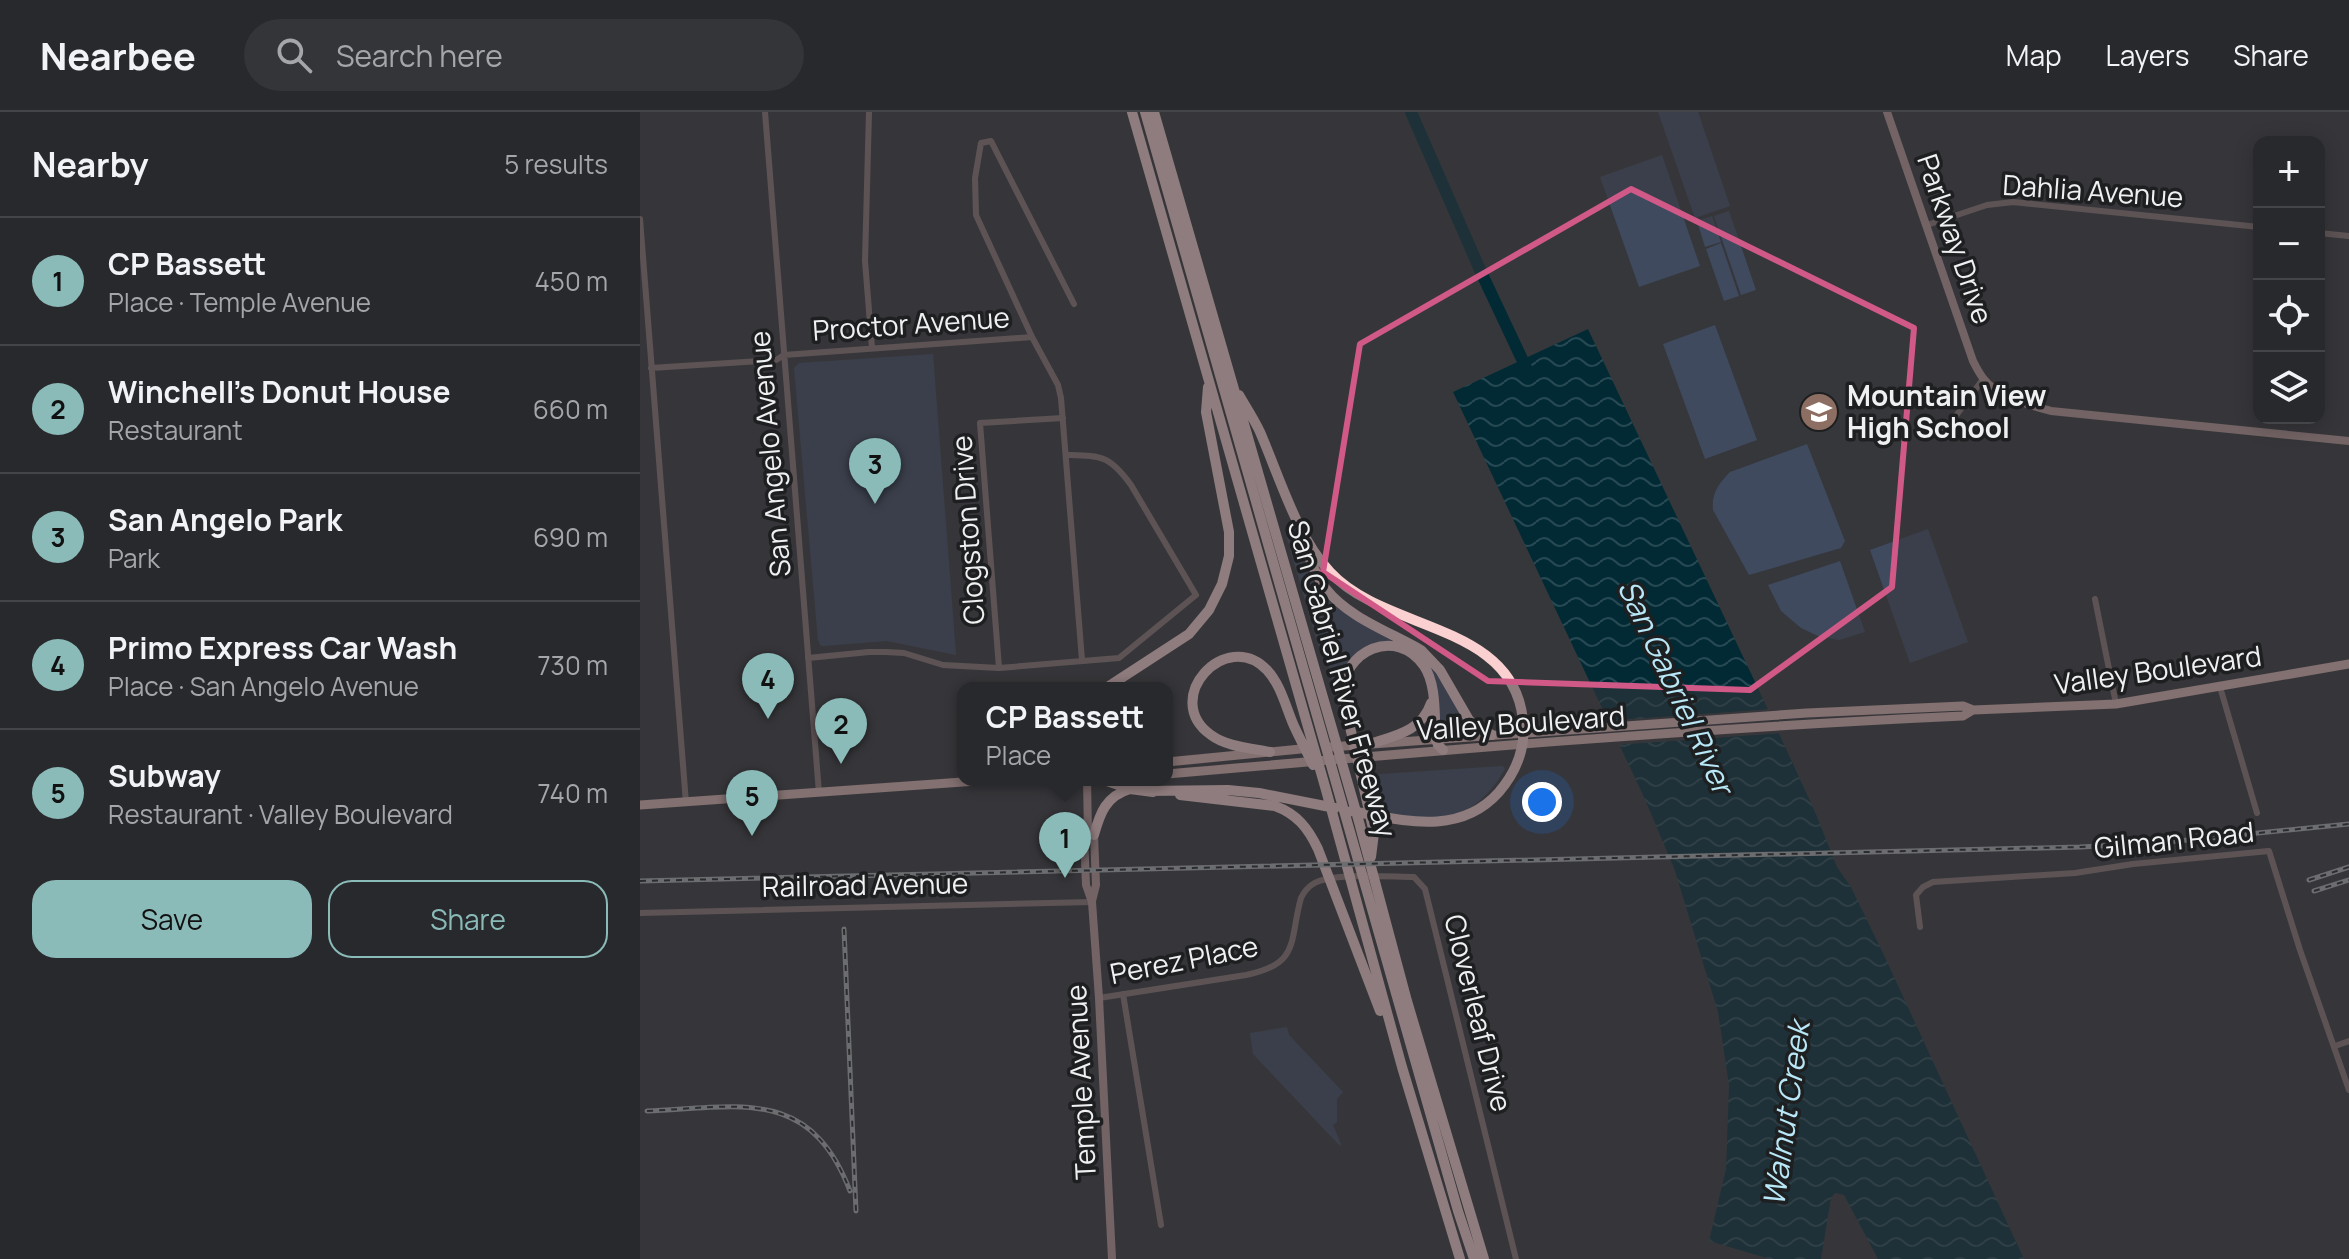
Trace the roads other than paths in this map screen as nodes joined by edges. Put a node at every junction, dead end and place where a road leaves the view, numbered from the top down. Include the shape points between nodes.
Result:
1 (765, 112) edge
2 (869, 112) edge
3 (1132, 112) edge
4 (1142, 112) edge
5 (1154, 112) edge
6 (1887, 112) edge
7 (640, 219) edge
8 (1927, 225) junction
9 (2253, 226) edge
10 (2325, 234) edge
11 (2349, 236) edge
12 (1074, 304) dead end
13 (1032, 337) junction
14 (1209, 343) junction
15 (872, 348) junction
16 (784, 355) junction
17 (651, 368) junction
18 (1230, 379) junction
19 (1983, 379) junction
20 (1209, 381) junction
21 (1063, 418) junction
22 (1944, 432) dead end
23 (2349, 441) edge
24 (1066, 455) junction
25 (1291, 506) junction
26 (2095, 599) dead end
27 (808, 658) junction
28 (1082, 660) junction
29 (2349, 664) edge
30 (999, 668) junction
31 (1115, 682) edge
32 (2220, 687) junction
33 (1432, 697) junction
34 (2116, 704) junction
35 (1318, 725) junction
36 (1499, 738) junction
37 (1436, 739) junction
38 (1373, 743) junction
39 (1443, 750) junction
40 (1270, 752) junction
41 (1173, 761) edge
42 (1173, 773) edge
43 (957, 783) edge
44 (1087, 786) edge
45 (1121, 786) edge
46 (1130, 789) junction
47 (1326, 790) junction
48 (1147, 791) junction
49 (819, 793) junction
50 (686, 803) junction
51 (640, 805) edge
52 (2257, 813) dead end
53 (1091, 834) junction
54 (1370, 862) junction
55 (1317, 881) joint
56 (1367, 900) junction
57 (1092, 902) junction
58 (640, 913) edge
59 (1920, 927) dead end
60 (1123, 994) junction
61 (1099, 998) junction
62 (2349, 1041) edge
63 (2335, 1046) junction
64 (1402, 1067) junction
65 (2349, 1090) edge
66 (1161, 1225) dead end
67 (1112, 1259) edge
68 (1460, 1259) edge
69 (1471, 1259) edge
70 (1484, 1259) edge
71 (1516, 1259) edge

1 - 16 street, San Angelo Avenue
2 - 15 street via 865,261
3 - 14 highway, San Gabriel River Freeway
4 - 14 highway
5 - 14 highway, San Gabriel River Freeway
6 - 8 street, Parkway Drive
7 - 17 street
8 - 9 street, Dahlia Avenue via 2013,202
8 - 19 street, Parkway Drive
10 - 11 street
12 - 13 street via 991,141 981,143 976,215
13 - 15 street, Proctor Avenue
13 - 21 street via 1058,385
14 - 18 highway, San Gabriel River Freeway
14 - 20 highway, San Gabriel River Freeway
14 - 35 highway
15 - 16 street, Proctor Avenue
16 - 17 street, Proctor Avenue via 776,360
16 - 27 street, San Angelo Avenue
17 - 50 street
18 - 25 highway via 1259,429
18 - 35 highway, San Gabriel River Freeway
19 - 22 street
19 - 23 street via 2017,400 2051,411
20 - 31 highway via 1206,412 1229,526 1224,578 1209,610 1189,634
20 - 35 highway, San Gabriel River Freeway
21 - 24 street
21 - 30 street, Clogston Drive via 980,423
24 - 28 street
24 - 28 street via 1101,457 1118,468 1196,595 1119,658
25 - 36 highway via 1315,571 1333,597 1431,658 1466,715
25 - 48 highway via 1314,551 1341,583 1383,608 1470,644 1500,667 1522,713 1516,766 1484,805 1441,823 1259,793
26 - 34 street
27 - 30 street via 886,652 943,665
27 - 49 street, San Angelo Avenue
28 - 30 street
29 - 32 main road, Valley Boulevard
32 - 34 main road, Valley Boulevard
32 - 52 street, Gilman Road
33 - 37 highway
33 - 38 highway via 1427,713 1412,729
33 - 54 highway via 1428,674 1417,658 1400,648 1371,649 1345,673 1343,696 1374,833
34 - 36 main road, Valley Boulevard via 1973,710 1963,706
35 - 47 highway, San Gabriel River Freeway
35 - 54 highway, San Gabriel River Freeway
35 - 56 highway
36 - 37 main road, Valley Boulevard
36 - 39 main road, Valley Boulevard
37 - 38 main road, Valley Boulevard
37 - 39 highway
38 - 40 main road, Valley Boulevard
39 - 42 main road, Valley Boulevard
40 - 41 main road, Valley Boulevard
40 - 47 highway via 1219,740 1203,728 1193,698 1197,682 1211,666 1244,658 1260,664 1276,684
43 - 49 main road
44 - 53 street, Temple Avenue
45 - 46 highway
46 - 48 highway
46 - 53 highway via 1108,802
47 - 56 highway, San Gabriel River Freeway
48 - 64 highway via 1268,805 1298,819 1318,849
49 - 50 main road
50 - 51 main road
53 - 57 street, Temple Avenue via 1096,885
54 - 56 highway, San Gabriel River Freeway
55 - 60 street, Perez Place via 1301,898 1291,947 1275,966
55 - 71 street, Cloverleaf Drive via 1414,877 1425,889
56 - 64 highway, San Gabriel River Freeway
56 - 69 highway
56 - 70 highway, San Gabriel River Freeway via 1407,1001
57 - 58 street, Railroad Avenue
57 - 61 street, Temple Avenue
59 - 63 street, Gilman Road via 1916,895 1933,882 2075,873 2269,851
60 - 61 street, Perez Place
60 - 66 street
61 - 67 street, Temple Avenue
62 - 63 street
63 - 65 street, Gilman Road
64 - 68 highway, San Gabriel River Freeway

